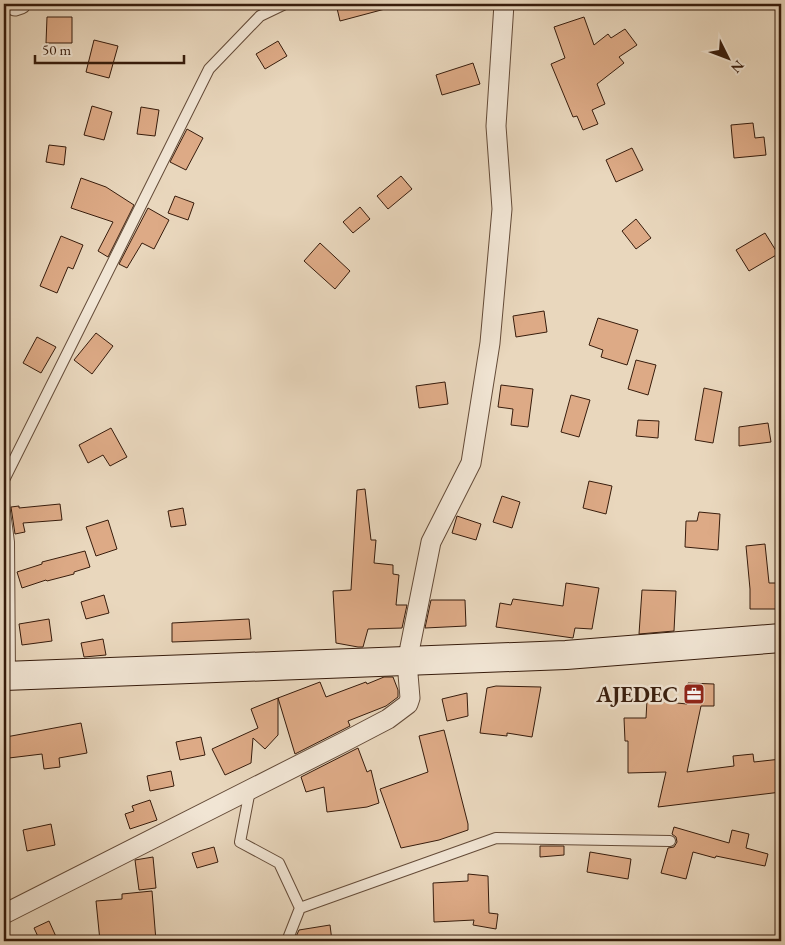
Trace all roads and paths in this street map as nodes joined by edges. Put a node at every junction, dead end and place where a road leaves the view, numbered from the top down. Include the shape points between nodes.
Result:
1 (285, 4) edge
2 (504, 4) edge
3 (4, 480) edge
4 (4, 504) edge
5 (781, 638) edge
6 (407, 662) junction
7 (7, 676) edge
8 (250, 790) junction
9 (670, 841) dead end
10 (300, 908) junction
11 (4, 914) edge
12 (287, 941) edge

1 - 3 lane via 260,16 209,70
2 - 6 street via 496,126 502,209 490,342 471,463 431,542
4 - 7 lane via 9,542
5 - 6 main road via 566,655
6 - 7 main road
6 - 8 street via 410,698 401,710
8 - 10 lane via 240,842 279,863
8 - 11 street
9 - 10 lane via 496,838
10 - 12 lane

